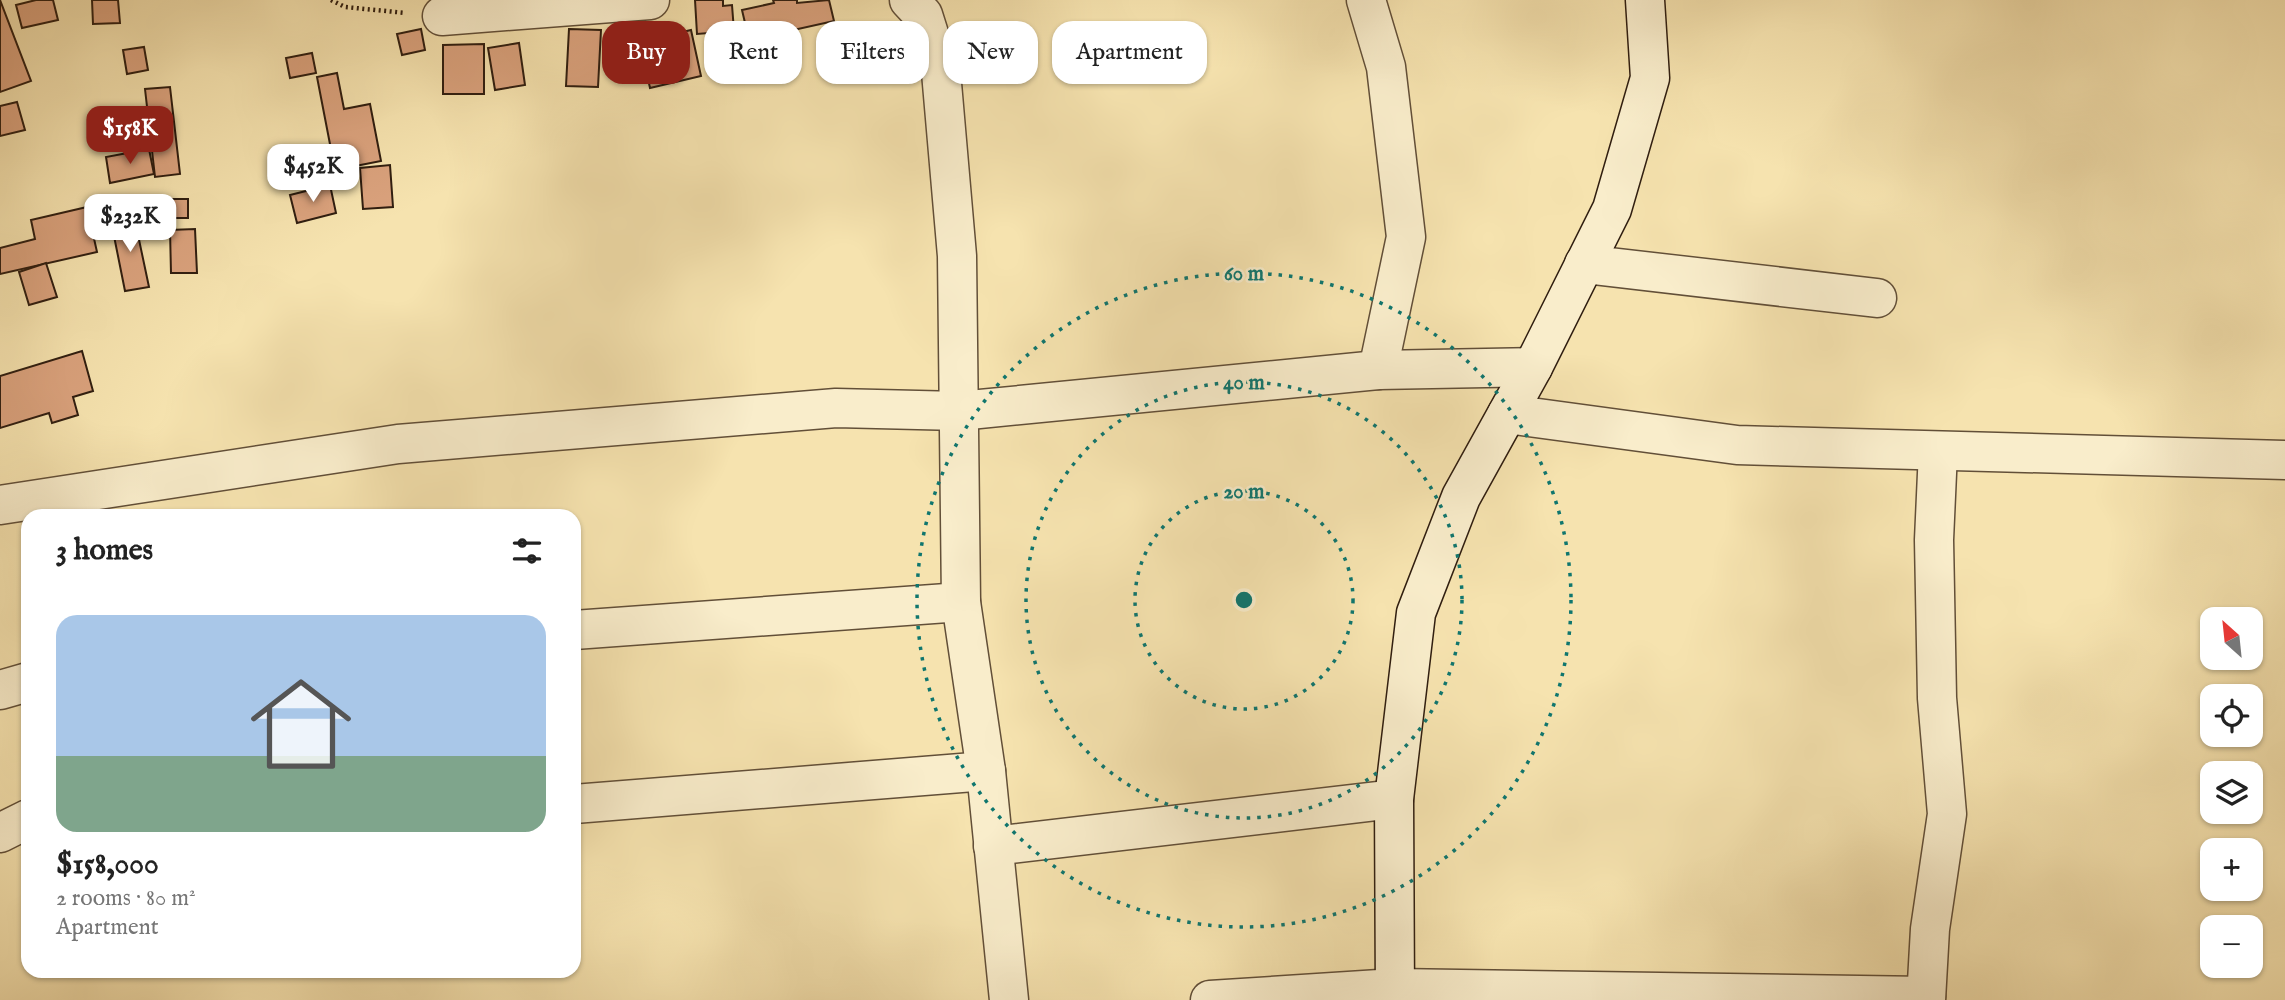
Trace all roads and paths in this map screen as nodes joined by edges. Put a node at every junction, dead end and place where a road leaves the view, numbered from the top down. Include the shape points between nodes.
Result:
1 (331, 0) edge
2 (650, 0) edge
3 (909, 0) edge
4 (1366, 0) edge
5 (1645, 0) edge
6 (442, 16) joint
7 (1584, 264) junction
8 (1877, 298) dead end
9 (1533, 367) junction
10 (1378, 370) junction
11 (959, 411) junction
12 (1507, 414) junction
13 (1938, 451) junction
14 (2285, 460) edge
15 (0, 505) edge
16 (961, 602) junction
17 (581, 629) edge
18 (21, 684) edge
19 (0, 691) edge
20 (986, 771) junction
21 (1394, 799) junction
22 (581, 803) edge
23 (21, 822) edge
24 (0, 833) edge
25 (993, 846) junction
26 (1395, 994) edge
27 (1926, 998) edge
28 (1009, 1000) edge
29 (1210, 1000) edge

1 - 6 path via 345,7
2 - 6 street
3 - 11 street via 923,15 941,72 957,256
4 - 10 street via 1386,67 1406,237
5 - 7 street via 1650,78 1612,209
7 - 8 street
7 - 9 street
9 - 10 street
9 - 12 street
10 - 11 street
11 - 15 street via 836,408 398,444
11 - 16 street
12 - 13 street via 1737,445
12 - 21 street via 1461,497 1416,613
13 - 14 street
13 - 27 street via 1934,540 1937,698 1947,814 1930,929
16 - 17 street
16 - 20 street
18 - 19 street
20 - 22 street
20 - 25 street
21 - 25 street
21 - 26 street
23 - 24 street
25 - 28 street
26 - 27 street
26 - 29 street

